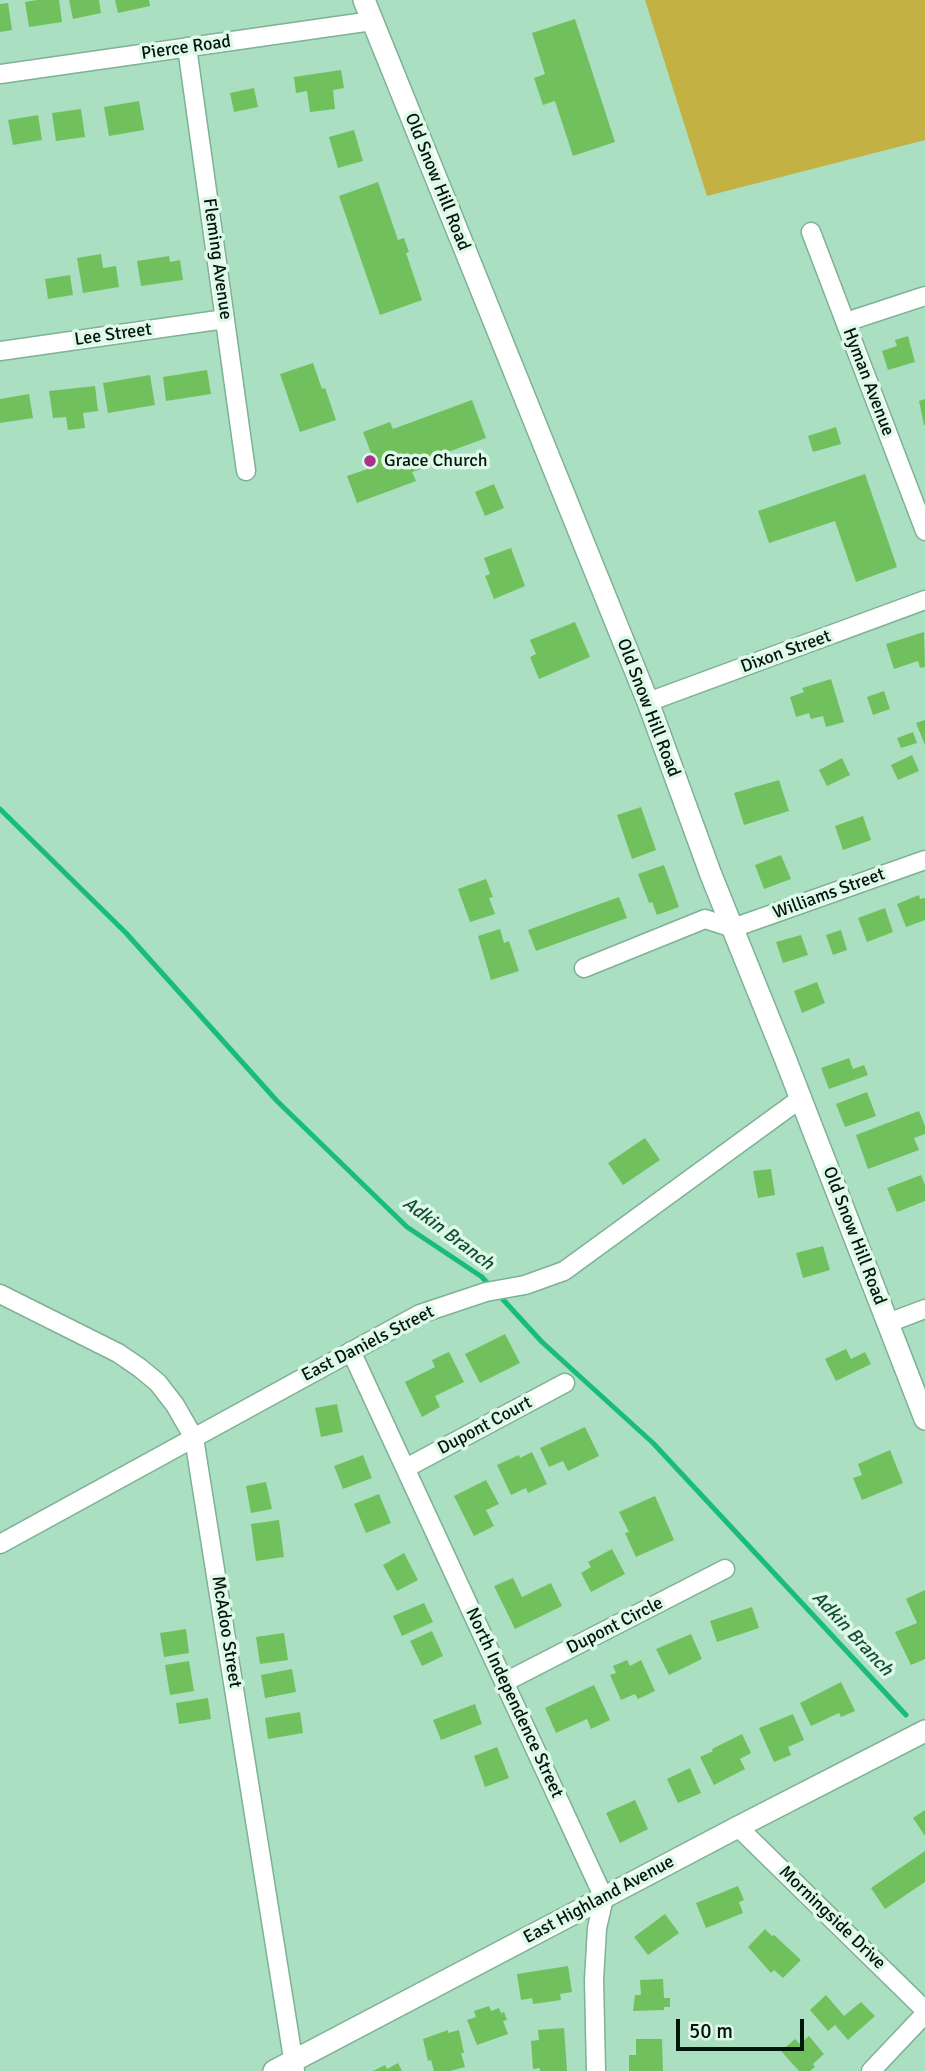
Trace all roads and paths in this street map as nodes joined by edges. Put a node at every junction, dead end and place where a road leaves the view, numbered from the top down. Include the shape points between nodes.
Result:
1 (363, 0) edge
2 (372, 21) junction
3 (187, 47) junction
4 (0, 74) edge
5 (811, 232) dead end
6 (925, 296) edge
7 (225, 319) junction
8 (846, 322) junction
9 (0, 351) edge
10 (246, 471) dead end
11 (925, 531) edge
12 (925, 600) edge
13 (648, 702) junction
14 (925, 860) edge
15 (733, 928) junction
16 (584, 968) dead end
17 (800, 1099) junction
18 (0, 1294) edge
19 (925, 1309) edge
20 (888, 1322) junction
21 (351, 1351) junction
22 (565, 1384) dead end
23 (925, 1419) edge
24 (194, 1438) junction
25 (405, 1468) junction
26 (0, 1544) edge
27 (724, 1569) dead end
28 (505, 1682) junction
29 (925, 1731) edge
30 (738, 1827) junction
31 (604, 1898) junction
32 (925, 2012) edge
33 (295, 2066) edge
34 (274, 2071) edge
35 (596, 2071) edge
36 (871, 2071) edge

1 - 2 street, Old Snow Hill Road
2 - 3 street, Pierce Road
2 - 13 street, Old Snow Hill Road
3 - 4 street, Pierce Road
3 - 7 street, Fleming Avenue
5 - 8 street, Hyman Avenue
6 - 8 street
7 - 9 street, Lee Street
7 - 10 street, Fleming Avenue
8 - 11 street, Hyman Avenue
12 - 13 street, Dixon Street
13 - 15 street, Old Snow Hill Road
14 - 15 street, Williams Street
15 - 16 street via 705,919
15 - 17 street, Old Snow Hill Road
17 - 20 street, Old Snow Hill Road
17 - 21 street, East Daniels Street via 564,1270 420,1314
18 - 24 street, McAdoo Street via 140,1368 175,1405
19 - 20 street
20 - 23 street, Old Snow Hill Road
21 - 24 street, East Daniels Street
21 - 25 street, North Independence Street
22 - 25 street, Dupont Court
24 - 26 street, East Daniels Street
24 - 33 street, McAdoo Street
25 - 28 street, North Independence Street
27 - 28 street, Dupont Circle
28 - 31 street, North Independence Street
29 - 30 street, East Highland Avenue
30 - 31 street, East Highland Avenue
30 - 32 street, Morningside Drive
31 - 33 street, East Highland Avenue
31 - 35 street via 594,1980
32 - 36 street
33 - 34 street, East Highland Avenue

